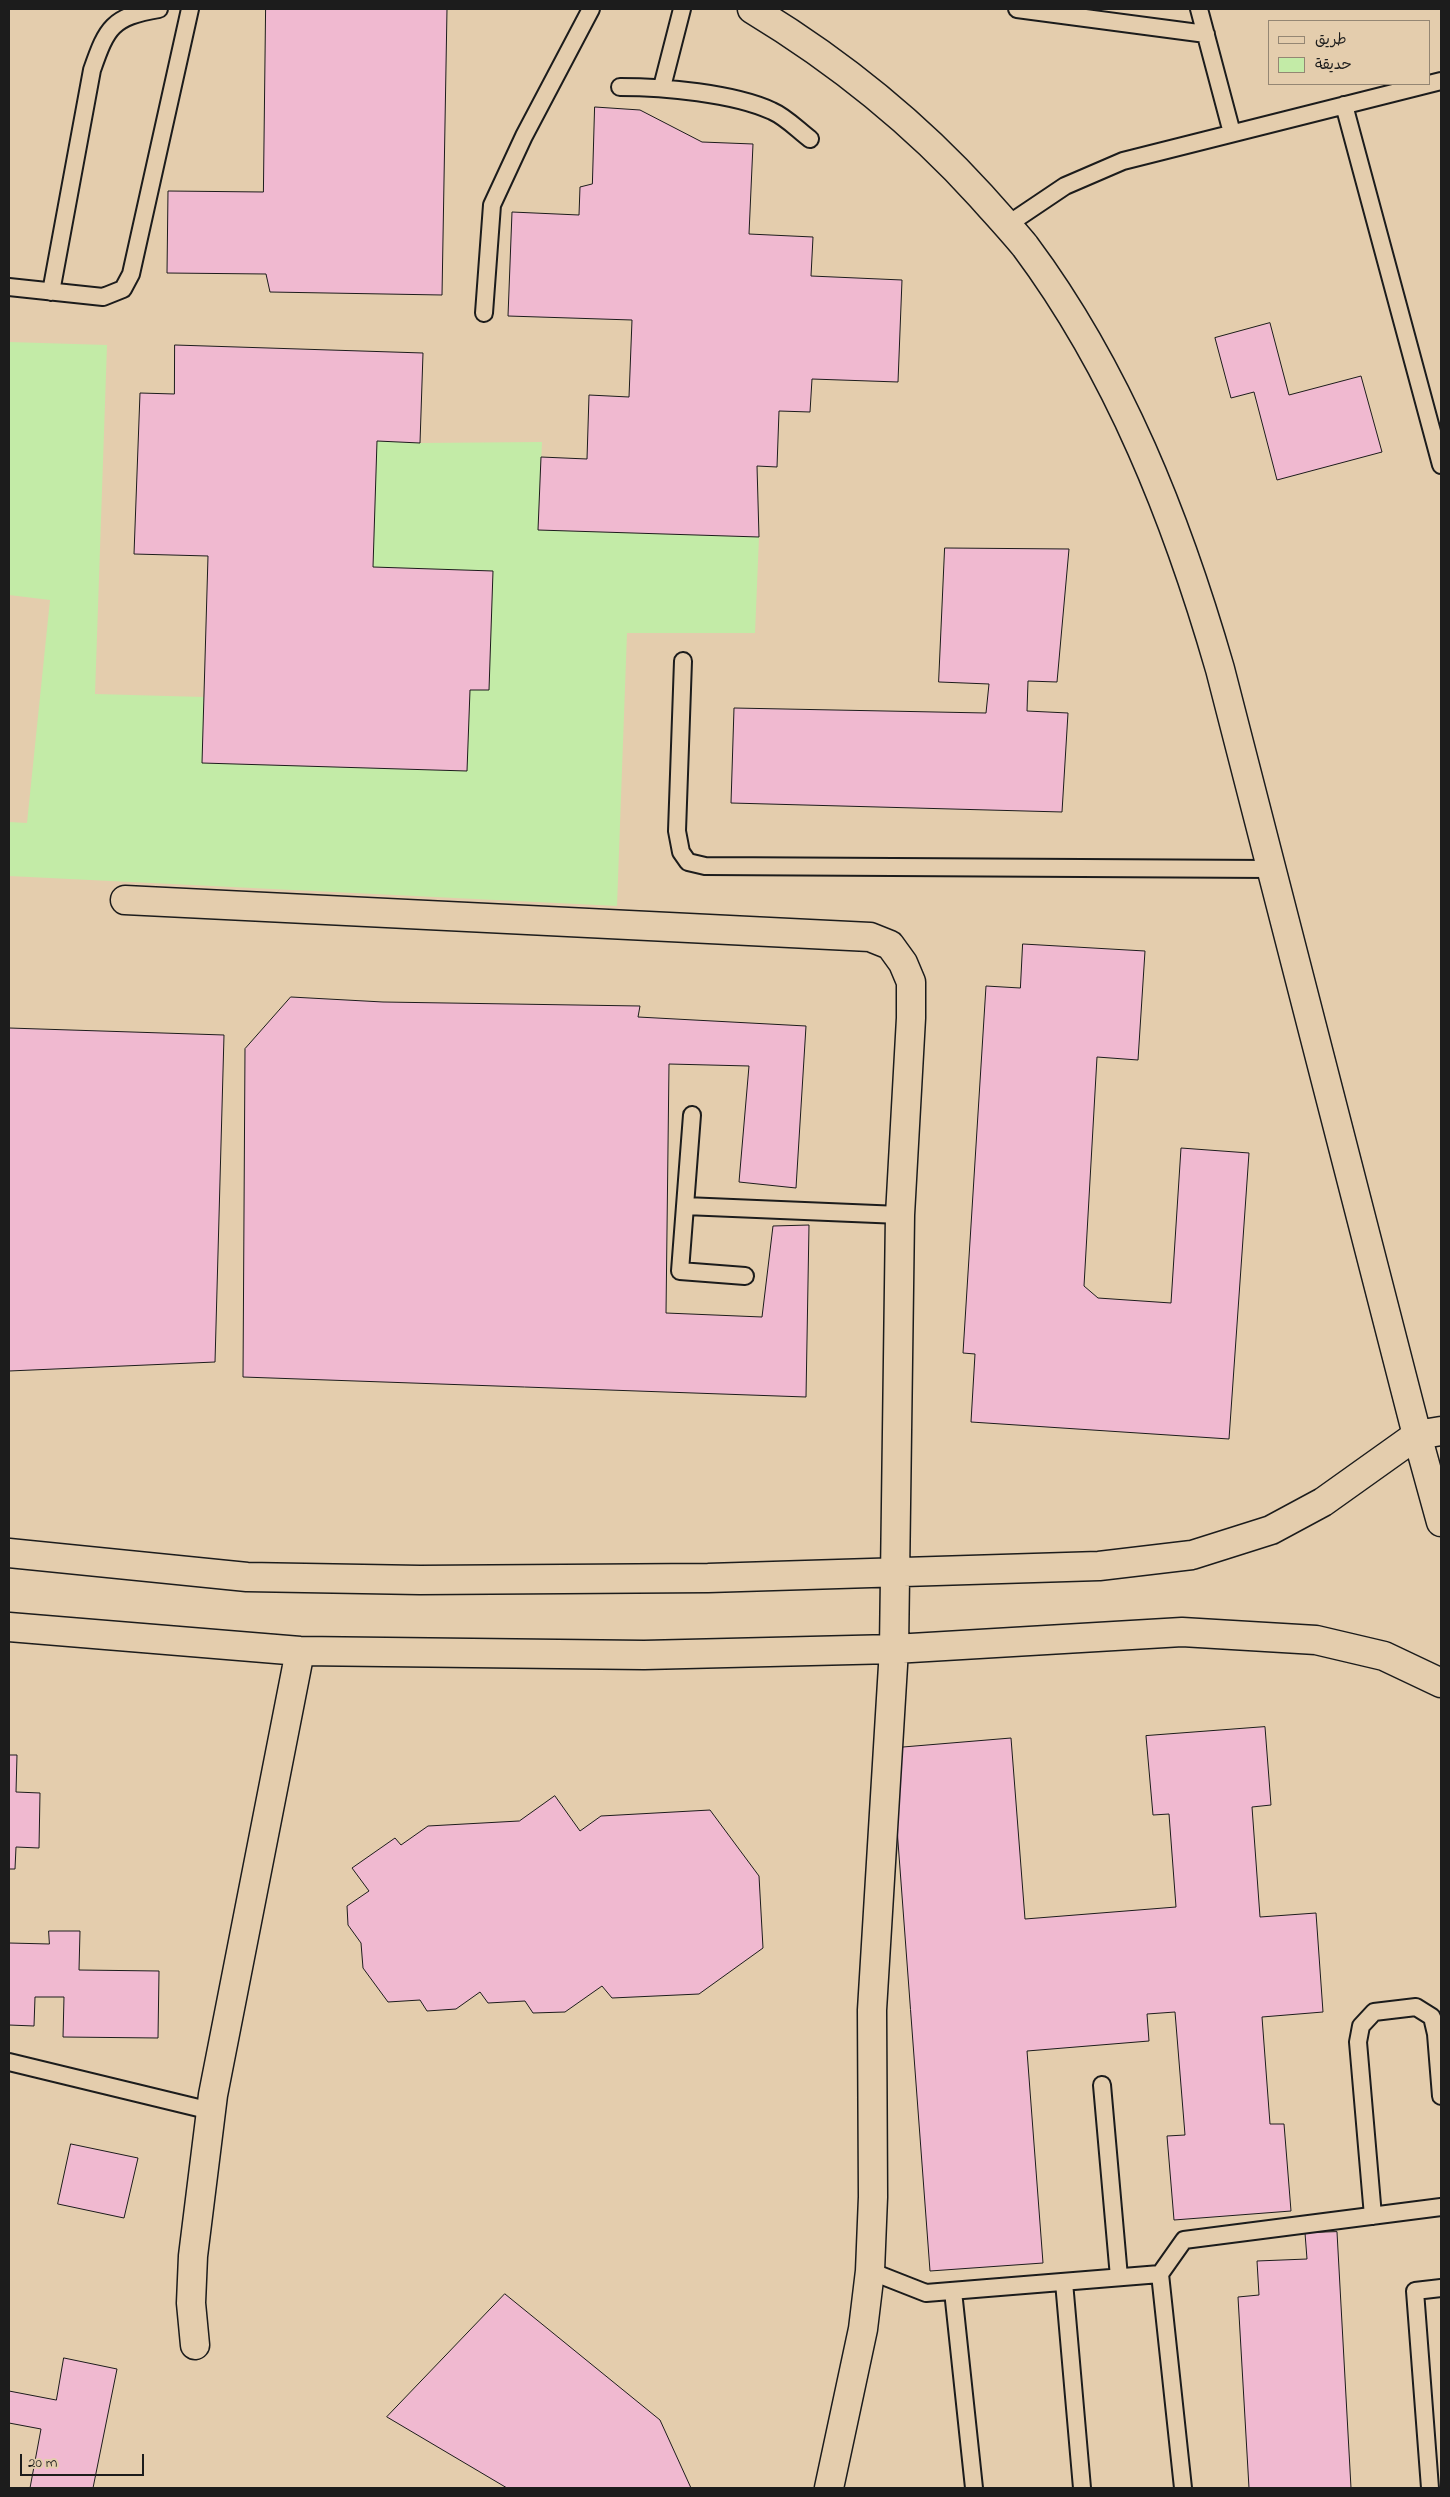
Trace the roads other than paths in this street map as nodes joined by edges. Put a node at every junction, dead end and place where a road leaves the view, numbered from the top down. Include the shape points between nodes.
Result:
1 (159, 9) edge
2 (190, 9) edge
3 (591, 9) edge
4 (682, 9) edge
5 (752, 9) edge
6 (1018, 9) edge
7 (1199, 9) edge
8 (1206, 34) junction
9 (1424, 85) edge
10 (620, 87) dead end
11 (662, 87) junction
12 (1344, 104) junction
13 (1232, 133) junction
14 (810, 138) dead end
15 (1007, 225) junction
16 (9, 287) edge
17 (51, 292) junction
18 (484, 313) dead end
19 (1441, 465) edge
20 (683, 660) dead end
21 (1270, 869) junction
22 (126, 900) dead end
23 (692, 1115) dead end
24 (685, 1206) junction
25 (900, 1215) junction
26 (745, 1276) dead end
27 (1429, 1433) edge
28 (1441, 1522) edge
29 (9, 1553) edge
30 (896, 1572) junction
31 (9, 1627) edge
32 (894, 1649) junction
33 (300, 1651) junction
34 (1441, 1683) edge
35 (9, 2062) edge
36 (1102, 2085) dead end
37 (1441, 2096) edge
38 (211, 2111) junction
39 (1441, 2207) edge
40 (1373, 2216) junction
41 (870, 2270) junction
42 (1160, 2274) junction
43 (1119, 2277) junction
44 (1064, 2282) junction
45 (1441, 2288) edge
46 (953, 2291) junction
47 (195, 2345) dead end
48 (829, 2488) edge
49 (974, 2488) edge
50 (1082, 2488) edge
51 (1183, 2488) edge
52 (1430, 2488) edge

1 - 17 lane via 137,12 115,23 104,38 92,70
2 - 17 lane via 131,274 123,288 103,298
3 - 18 lane via 524,136 492,205
4 - 11 lane
5 - 15 street via 801,38 853,75 902,116 948,160
6 - 8 lane
7 - 8 lane
8 - 13 lane
9 - 12 lane
10 - 11 lane
11 - 14 lane via 739,101 773,112
12 - 13 lane
12 - 19 lane
13 - 15 lane via 1122,161 1065,186
15 - 21 street via 1083,334 1146,460 1202,607
16 - 17 lane
20 - 21 lane via 677,831 681,852 688,862 706,866
21 - 27 street
22 - 25 street via 870,937 890,946 903,963 911,982
23 - 24 lane
24 - 25 lane
24 - 26 lane via 680,1271
25 - 30 street
27 - 28 street
27 - 30 street via 1323,1502 1271,1530 1192,1555 1098,1566
29 - 30 street via 257,1577 420,1580 708,1578
30 - 32 street
31 - 33 street
32 - 33 street via 644,1655
32 - 34 street via 1182,1632 1316,1640 1384,1656
32 - 41 street via 872,2010
33 - 38 street
35 - 38 lane
36 - 43 lane
37 - 40 lane via 1432,2016 1416,2007 1374,2012 1361,2026 1358,2042
38 - 47 street via 193,2256 191,2304
39 - 40 lane
40 - 42 lane via 1184,2240
41 - 46 lane via 926,2293
41 - 48 street via 863,2329
42 - 43 lane
42 - 51 lane
43 - 44 lane
44 - 46 lane
44 - 50 lane
45 - 52 lane via 1415,2290
46 - 49 lane

